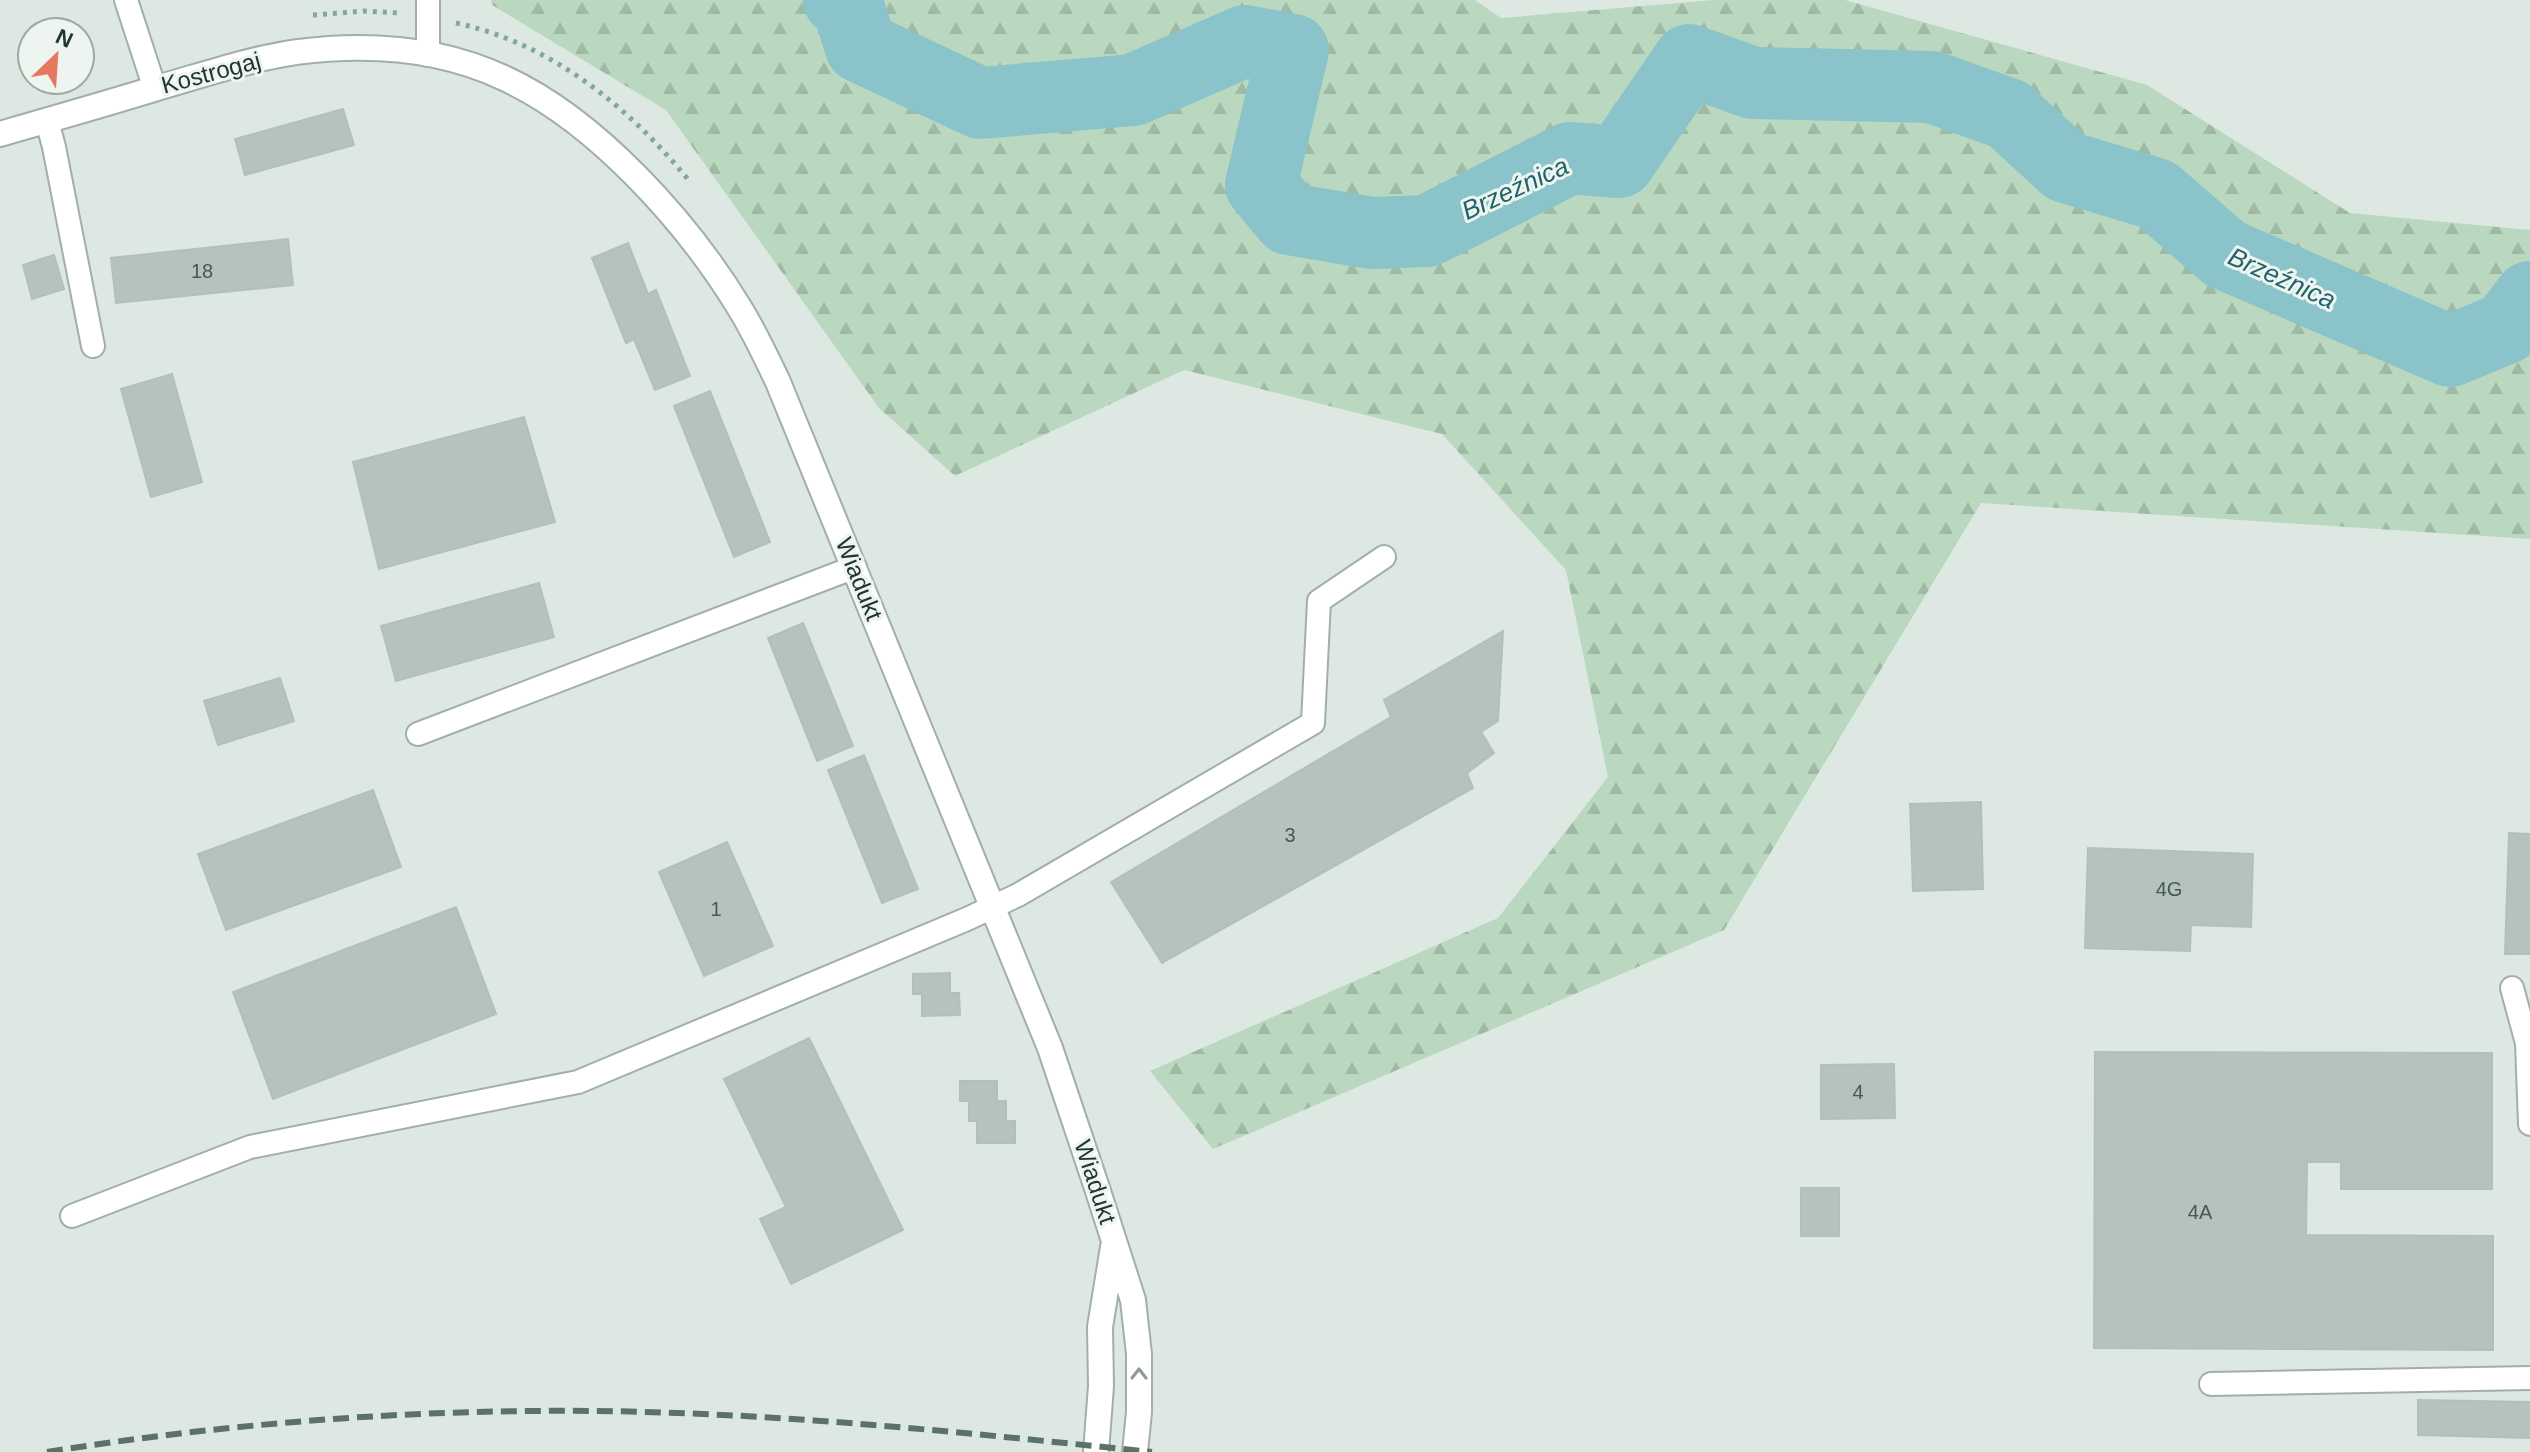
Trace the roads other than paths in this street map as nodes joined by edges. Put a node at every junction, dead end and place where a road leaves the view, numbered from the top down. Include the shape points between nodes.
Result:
1 (126, 0) edge
2 (428, 9) edge
3 (428, 55) junction
4 (155, 89) junction
5 (47, 121) junction
6 (0, 134) edge
7 (93, 346) dead end
8 (1384, 557) dead end
9 (855, 567) junction
10 (418, 734) dead end
11 (992, 906) junction
12 (2512, 988) dead end
13 (2530, 1124) edge
14 (72, 1216) dead end
15 (1114, 1240) junction
16 (2530, 1378) edge
17 (2211, 1384) dead end
18 (1096, 1452) edge
19 (1135, 1452) edge

1 - 4 lane
2 - 3 lane
3 - 4 street, Kostrogaj via 378,48 297,52
3 - 9 street, Wiadukt via 504,77 538,96 597,139 658,200 717,274 760,345
4 - 5 street, Kostrogaj
5 - 6 street, Kostrogaj
5 - 7 lane
8 - 11 lane via 1319,601 1313,723
9 - 10 lane
9 - 11 street, Wiadukt
11 - 14 lane via 578,1082 250,1147
11 - 15 street, Wiadukt via 1050,1048
12 - 13 lane via 2527,1043
15 - 18 street, Wiadukt via 1100,1327
19 -> 15 street, Wiadukt via 1139,1354 1133,1300
16 - 17 lane

